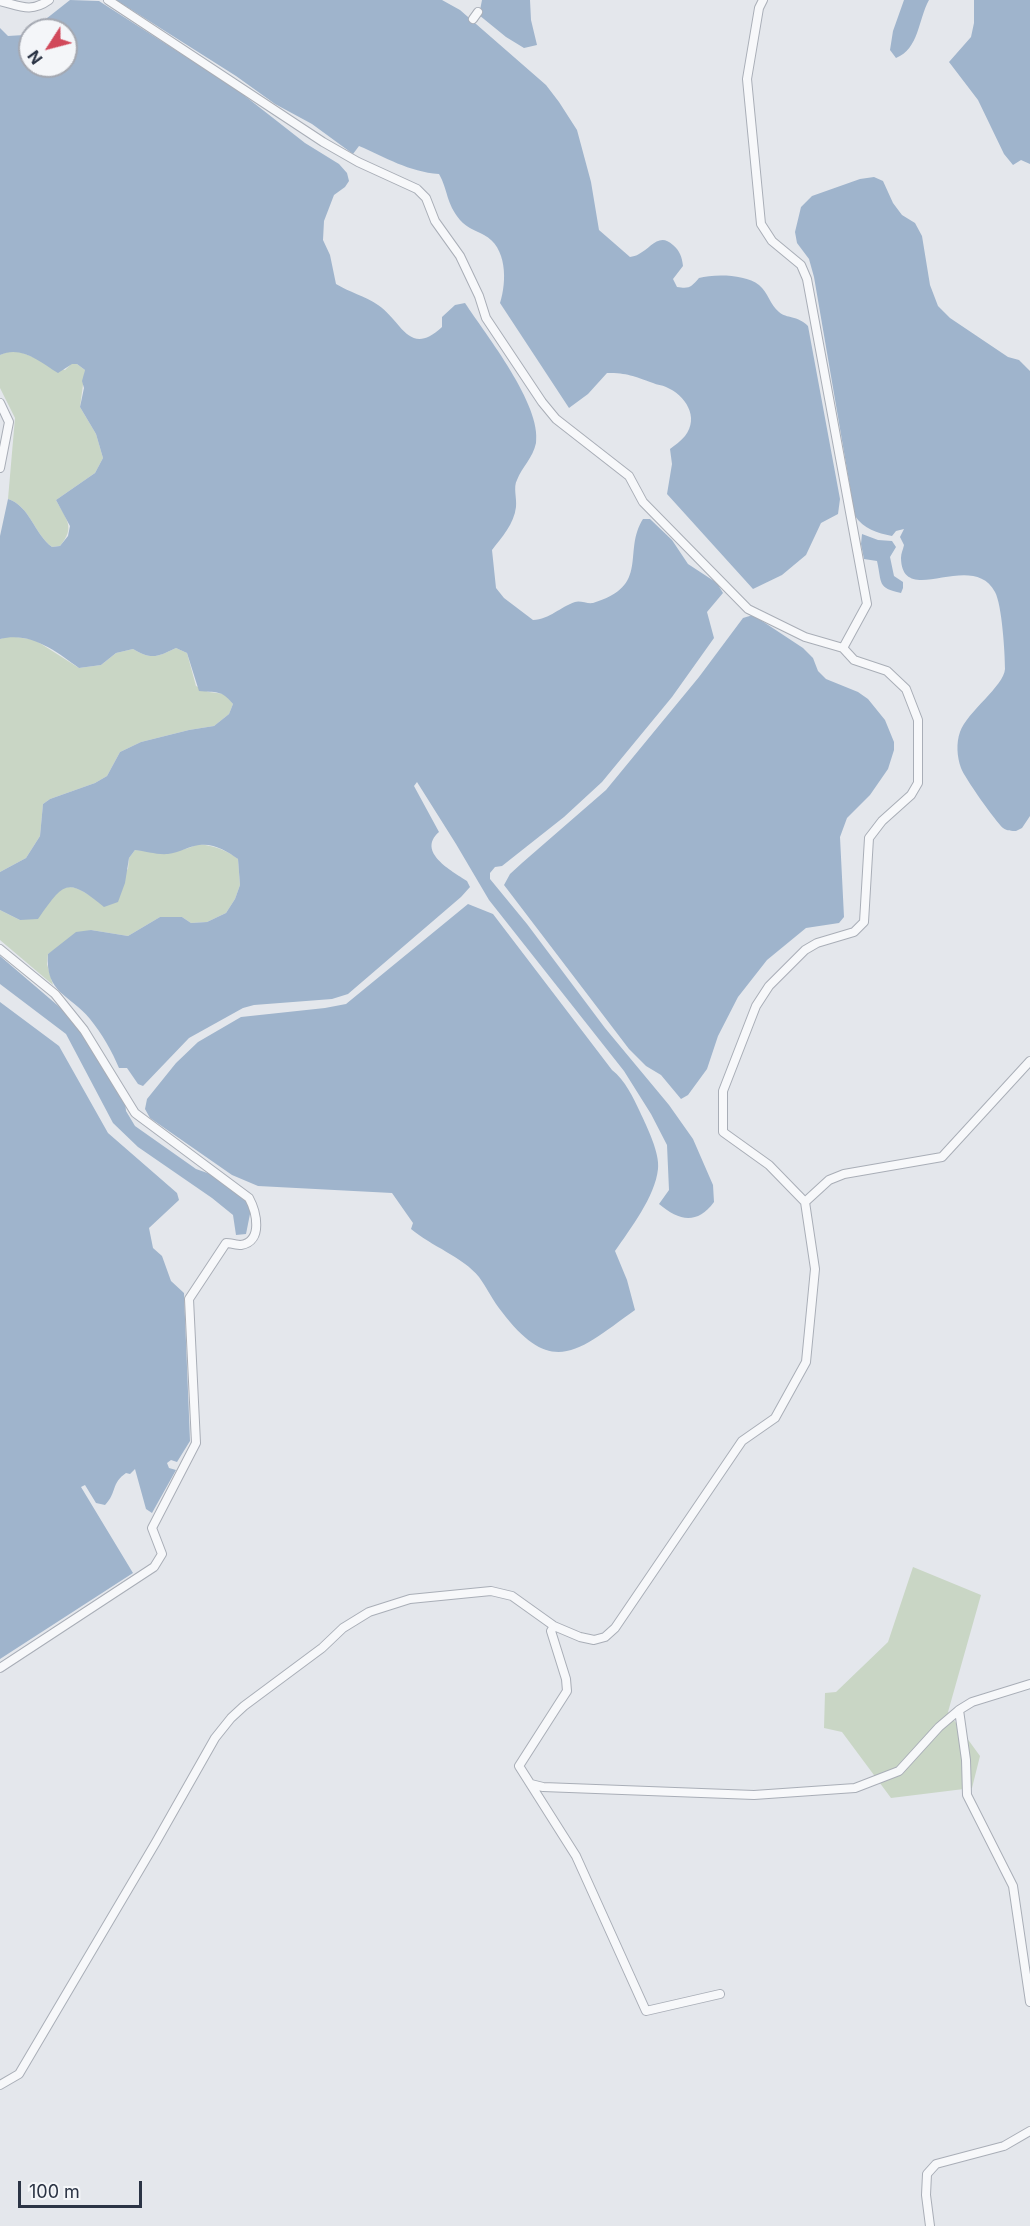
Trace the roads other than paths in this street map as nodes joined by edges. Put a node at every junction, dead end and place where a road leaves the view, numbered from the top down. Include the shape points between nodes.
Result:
1 (0, 0) edge
2 (49, 0) edge
3 (108, 0) edge
4 (763, 0) edge
5 (0, 404) edge
6 (0, 468) edge
7 (843, 648) junction
8 (0, 949) edge
9 (1030, 1061) edge
10 (805, 1202) junction
11 (554, 1626) junction
12 (0, 1668) edge
13 (1030, 1684) edge
14 (959, 1710) junction
15 (531, 1784) junction
16 (720, 1994) dead end
17 (1030, 2002) edge
18 (0, 2085) edge
19 (1029, 2130) edge
20 (930, 2226) edge

1 - 2 street via 31,9
3 - 7 street via 323,142 417,189 460,256 486,318 556,419 628,476 643,502 748,609 805,637
4 - 7 street via 747,79 761,224 772,241 801,265 807,279 867,604
5 - 6 street via 9,422
7 - 10 street via 854,660 886,671 906,689 918,720 918,783 869,838 864,922 854,932 805,950 769,986 756,1006 723,1091 723,1132 770,1166
8 - 12 street via 55,994 84,1030 135,1113 249,1198 257,1228 251,1240 242,1245 226,1243 189,1299 196,1443 152,1528 162,1554 154,1567
9 - 10 street via 942,1157 844,1174 829,1180
10 - 11 street via 815,1269 806,1362 775,1418 742,1441 626,1613 605,1637 580,1637
11 - 15 street via 551,1631 567,1691 519,1766
11 - 18 street via 512,1596 491,1591 410,1599 369,1612 343,1628 262,1691 215,1738 19,2074
13 - 14 street via 972,1702
14 - 15 street via 899,1771 855,1788 754,1795
14 - 17 street via 967,1795 1013,1886
15 - 16 street via 576,1856 646,2011
19 - 20 street via 1004,2146 936,2164 927,2175

